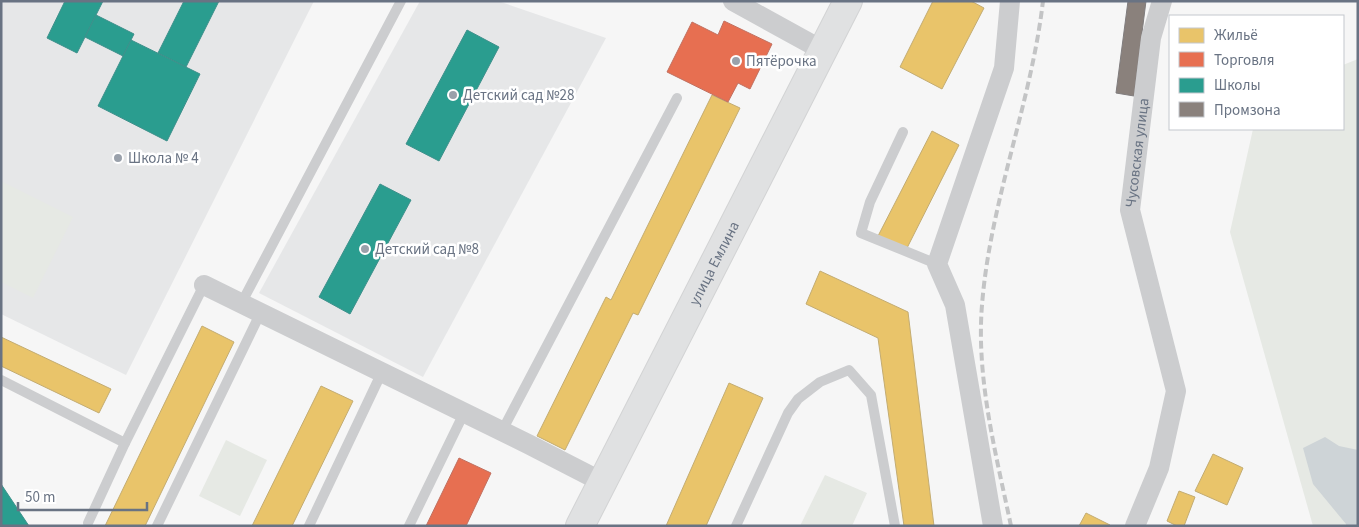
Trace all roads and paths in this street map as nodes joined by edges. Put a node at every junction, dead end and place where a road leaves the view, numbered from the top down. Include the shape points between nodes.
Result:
1 (400, 1) edge
2 (733, 1) edge
3 (848, 1) edge
4 (1010, 1) edge
5 (1162, 1) edge
6 (822, 50) junction
7 (677, 98) dead end
8 (903, 132) dead end
9 (937, 264) junction
10 (204, 284) joint
11 (242, 302) junction
12 (261, 312) junction
13 (382, 372) junction
14 (1, 380) edge
15 (464, 413) junction
16 (502, 432) junction
17 (125, 443) junction
18 (602, 482) junction
19 (88, 524) dead end
20 (157, 526) edge
21 (309, 526) edge
22 (409, 526) edge
23 (580, 526) edge
24 (736, 526) edge
25 (895, 526) edge
26 (993, 526) edge
27 (1135, 526) edge

1 - 11 lane
2 - 6 street
3 - 6 street, улица Емлина
4 - 9 street via 1004,68
5 - 27 street, Чусовская улица via 1151,38 1130,210 1176,391 1159,468
6 - 18 street, улица Емлина
7 - 16 lane
8 - 9 lane via 870,202 861,233
9 - 26 street via 955,305
10 - 11 street
10 - 17 lane
11 - 12 street
12 - 13 street
12 - 20 lane
13 - 15 street
13 - 21 lane
14 - 17 lane
15 - 16 street
15 - 22 lane
16 - 18 street
17 - 19 lane
18 - 23 street, улица Емлина
24 - 25 lane via 788,413 798,399 820,382 849,370 871,395

